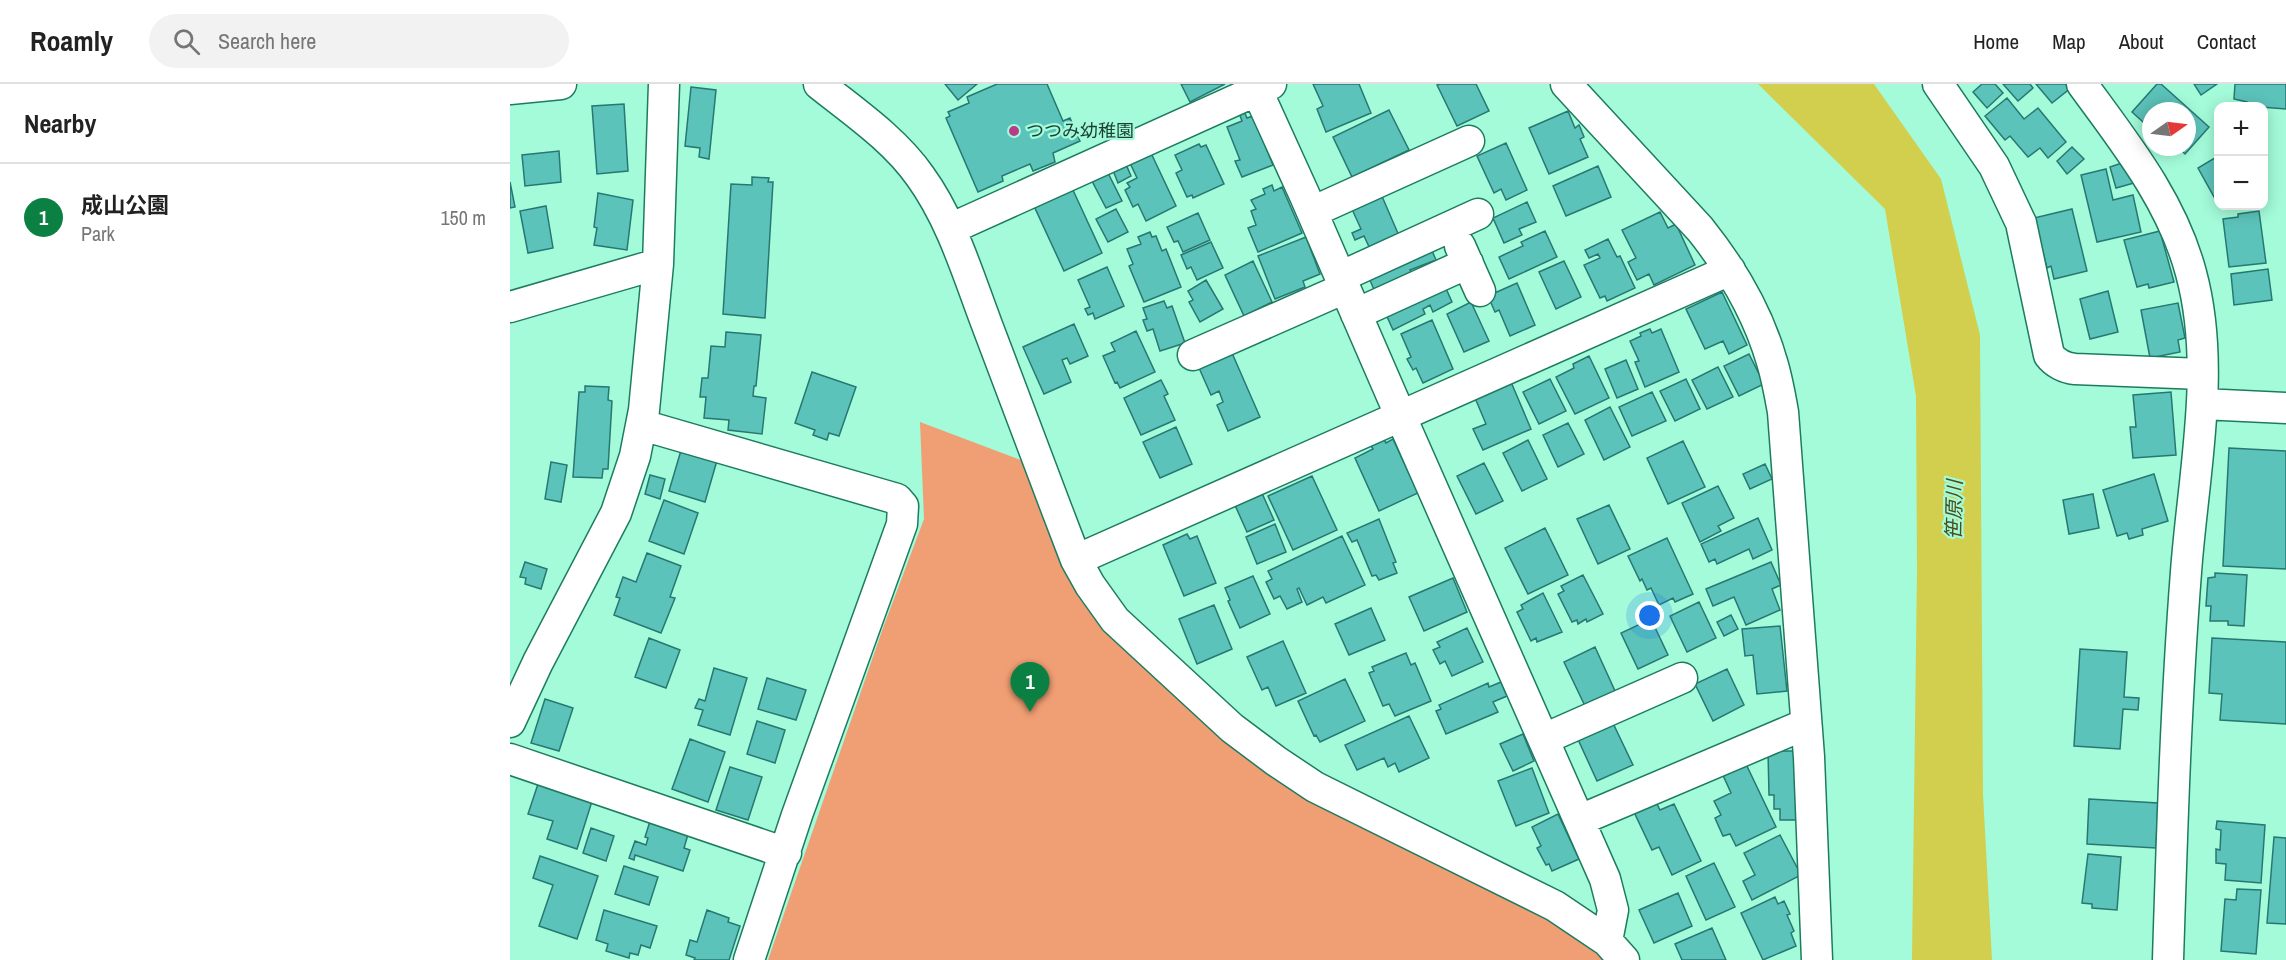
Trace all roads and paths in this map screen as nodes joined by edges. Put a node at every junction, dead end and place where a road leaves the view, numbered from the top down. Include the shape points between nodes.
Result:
1 (561, 84) edge
2 (664, 84) edge
3 (1566, 84) edge
4 (1938, 84) edge
5 (2082, 84) edge
6 (1261, 86) edge
7 (510, 89) edge
8 (836, 89) edge
9 (1469, 141) dead end
10 (1312, 212) junction
11 (1479, 214) dead end
12 (950, 229) junction
13 (658, 264) junction
14 (1730, 270) junction
15 (1480, 291) dead end
16 (1347, 293) junction
17 (510, 307) edge
18 (1193, 355) dead end
19 (2202, 374) junction
20 (2202, 404) junction
21 (2286, 408) edge
22 (1401, 417) junction
23 (642, 425) junction
24 (1076, 560) junction
25 (1682, 678) dead end
26 (510, 722) edge
27 (1806, 724) junction
28 (1544, 739) junction
29 (510, 759) edge
30 (1580, 820) junction
31 (786, 853) junction
32 (1615, 951) edge
33 (749, 960) edge
34 (1817, 960) edge
35 (2168, 960) edge

1 - 7 street
2 - 13 street
3 - 14 street via 1700,229
4 - 19 street via 1994,166 2021,223 2053,360 2075,369
5 - 19 street via 2146,173 2176,228 2200,315
6 - 10 street
6 - 12 street
8 - 12 street via 920,175
9 - 10 street
10 - 16 street
11 - 16 street
12 - 24 street
13 - 17 street
13 - 23 street
14 - 22 street
14 - 27 street via 1763,335 1783,412
15 - 16 street via 1462,250
16 - 18 street
16 - 22 street
19 - 20 street
20 - 21 street
20 - 35 street via 2183,614
22 - 24 street
22 - 28 street
23 - 26 street via 616,513
23 - 31 street via 897,499 903,506 902,524
24 - 32 street via 1115,620 1232,728 1276,761 1316,787 1555,906
25 - 28 street
27 - 30 street
27 - 34 street
28 - 30 street
29 - 31 street
30 - 32 street via 1611,897
31 - 33 street

